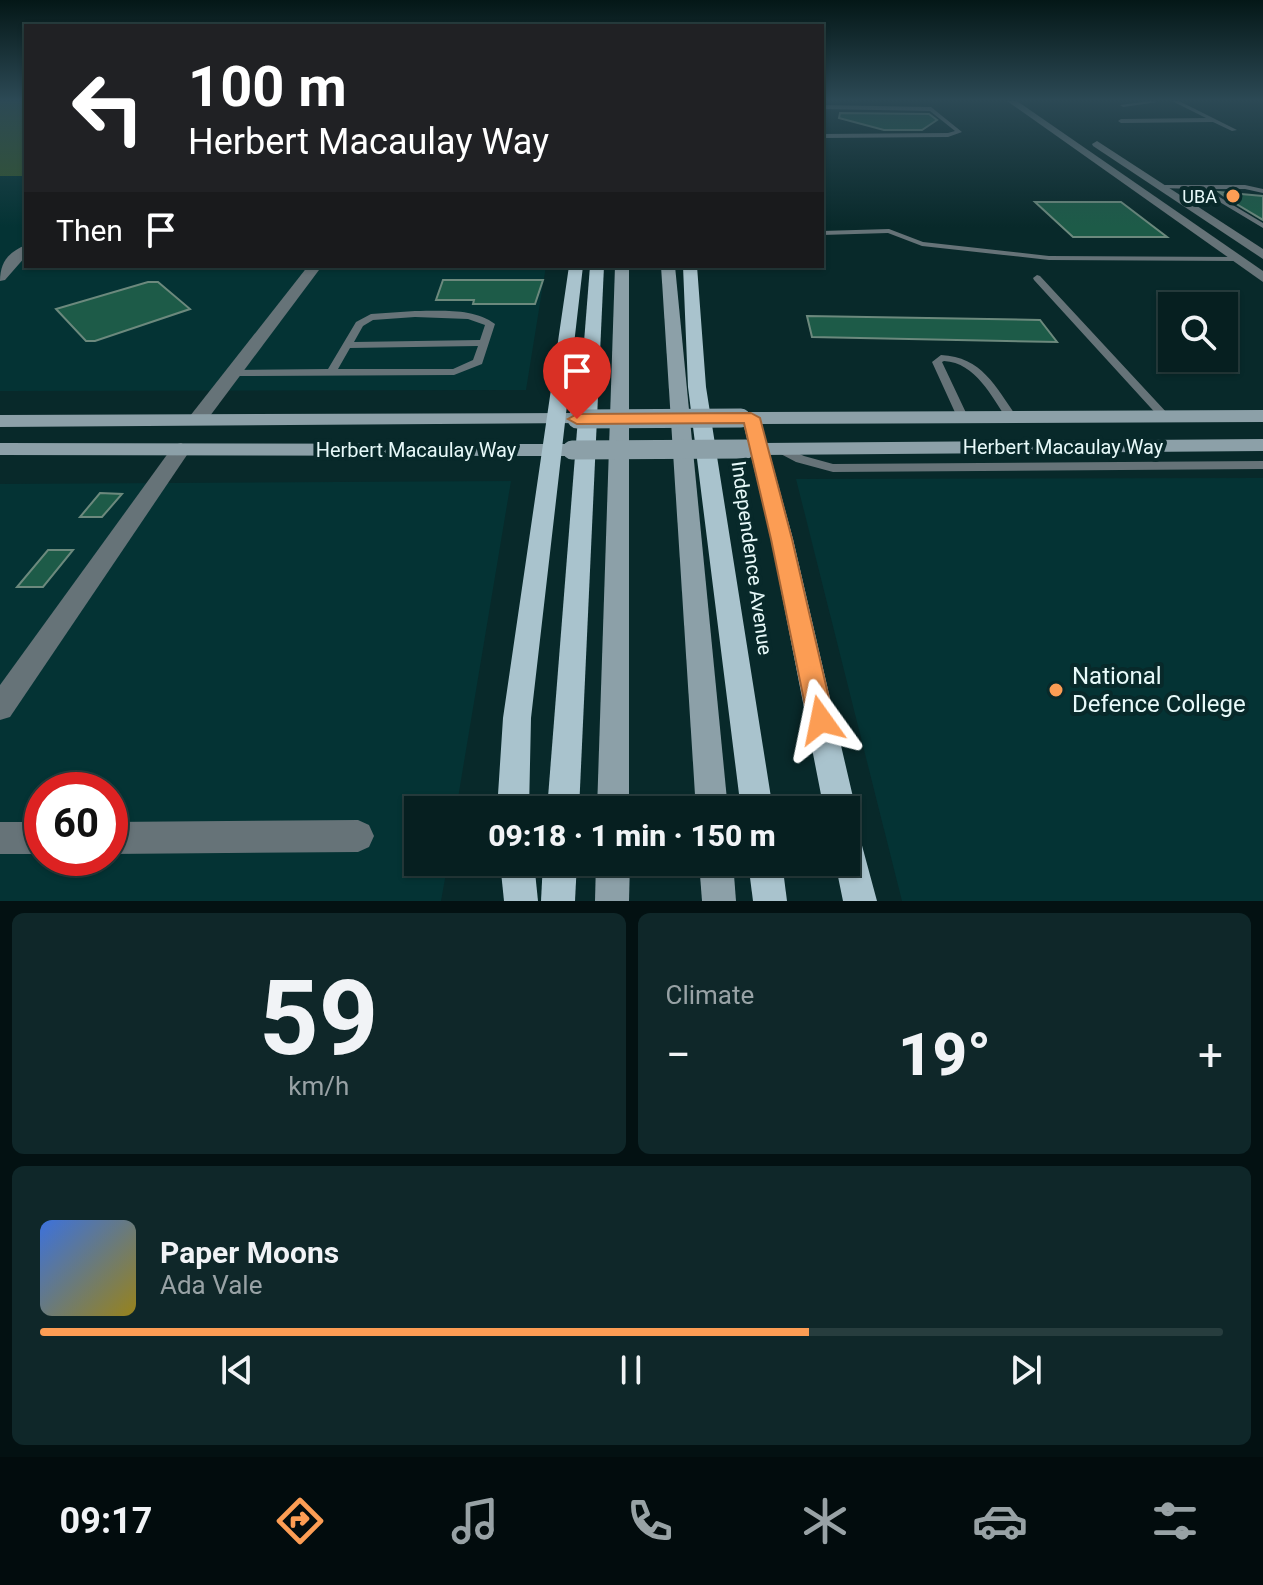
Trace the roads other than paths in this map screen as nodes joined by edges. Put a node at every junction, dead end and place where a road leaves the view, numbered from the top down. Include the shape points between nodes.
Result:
1 (1074, 143) edge
2 (1090, 143) edge
3 (1104, 157) junction
4 (1161, 187) junction
5 (1198, 187) junction
6 (1263, 191) edge
7 (1263, 226) edge
8 (824, 233) edge
9 (24, 251) edge
10 (1263, 255) edge
11 (1236, 259) junction
12 (313, 268) edge
13 (576, 268) edge
14 (597, 268) edge
15 (622, 268) edge
16 (668, 268) edge
17 (690, 268) edge
18 (0, 277) edge
19 (1037, 278) dead end
20 (1263, 278) edge
21 (484, 343) junction
22 (347, 345) junction
23 (233, 373) junction
24 (331, 373) junction
25 (1164, 416) junction
26 (1263, 416) edge
27 (962, 417) junction
28 (1011, 417) junction
29 (746, 418) junction
30 (567, 419) junction
31 (197, 420) junction
32 (0, 421) edge
33 (0, 449) edge
34 (181, 449) junction
35 (762, 449) junction
36 (563, 450) junction
37 (1262, 461) edge
38 (0, 708) edge
39 (514, 796) edge
40 (564, 796) edge
41 (613, 796) edge
42 (711, 796) edge
43 (755, 796) edge
44 (837, 796) edge
45 (358, 836) dead end
46 (0, 838) edge
47 (24, 838) edge
48 (128, 838) edge
49 (518, 876) edge
50 (559, 876) edge
51 (613, 876) edge
52 (717, 876) edge
53 (767, 876) edge
54 (854, 876) edge
55 (521, 901) edge
56 (558, 901) edge
57 (612, 901) edge
58 (719, 901) edge
59 (770, 901) edge
60 (860, 901) edge

1 - 3 street
2 - 3 street
3 - 4 street via 1126,163
3 - 11 street
4 - 5 lane
4 - 10 street
5 - 6 lane
5 - 7 lane
8 - 11 lane via 889,231 922,244 1049,258
9 - 18 street
11 - 20 street
12 - 23 street
13 - 30 main road
14 - 40 main road
15 - 41 main road
16 - 42 main road
17 - 43 main road, Independence Avenue via 697,387
19 - 25 lane
21 - 22 lane
21 - 22 lane via 490,324 478,317 379,317 363,320
21 - 24 lane via 478,362 454,372
22 - 24 lane
23 - 24 lane
23 - 31 street
25 - 26 main road, Herbert Macaulay Way
25 - 28 main road, Herbert Macaulay Way
27 - 28 main road, Herbert Macaulay Way
27 - 28 lane via 937,367 941,358 973,365
27 - 29 main road, Herbert Macaulay Way
29 - 30 main road, Herbert Macaulay Way, bridge
29 - 35 main road
30 - 31 main road, Herbert Macaulay Way
30 - 36 main road
31 - 32 main road, Herbert Macaulay Way
33 - 34 main road, Herbert Macaulay Way
34 - 36 main road, Herbert Macaulay Way
34 - 38 street
35 - 36 main road, Herbert Macaulay Way, bridge
35 - 37 main road, Herbert Macaulay Way
35 - 44 main road
36 - 39 main road via 517,718
45 - 48 street
46 - 47 street
49 - 55 main road
50 - 56 main road
51 - 57 main road
52 - 58 main road
53 - 59 main road
54 - 60 main road

